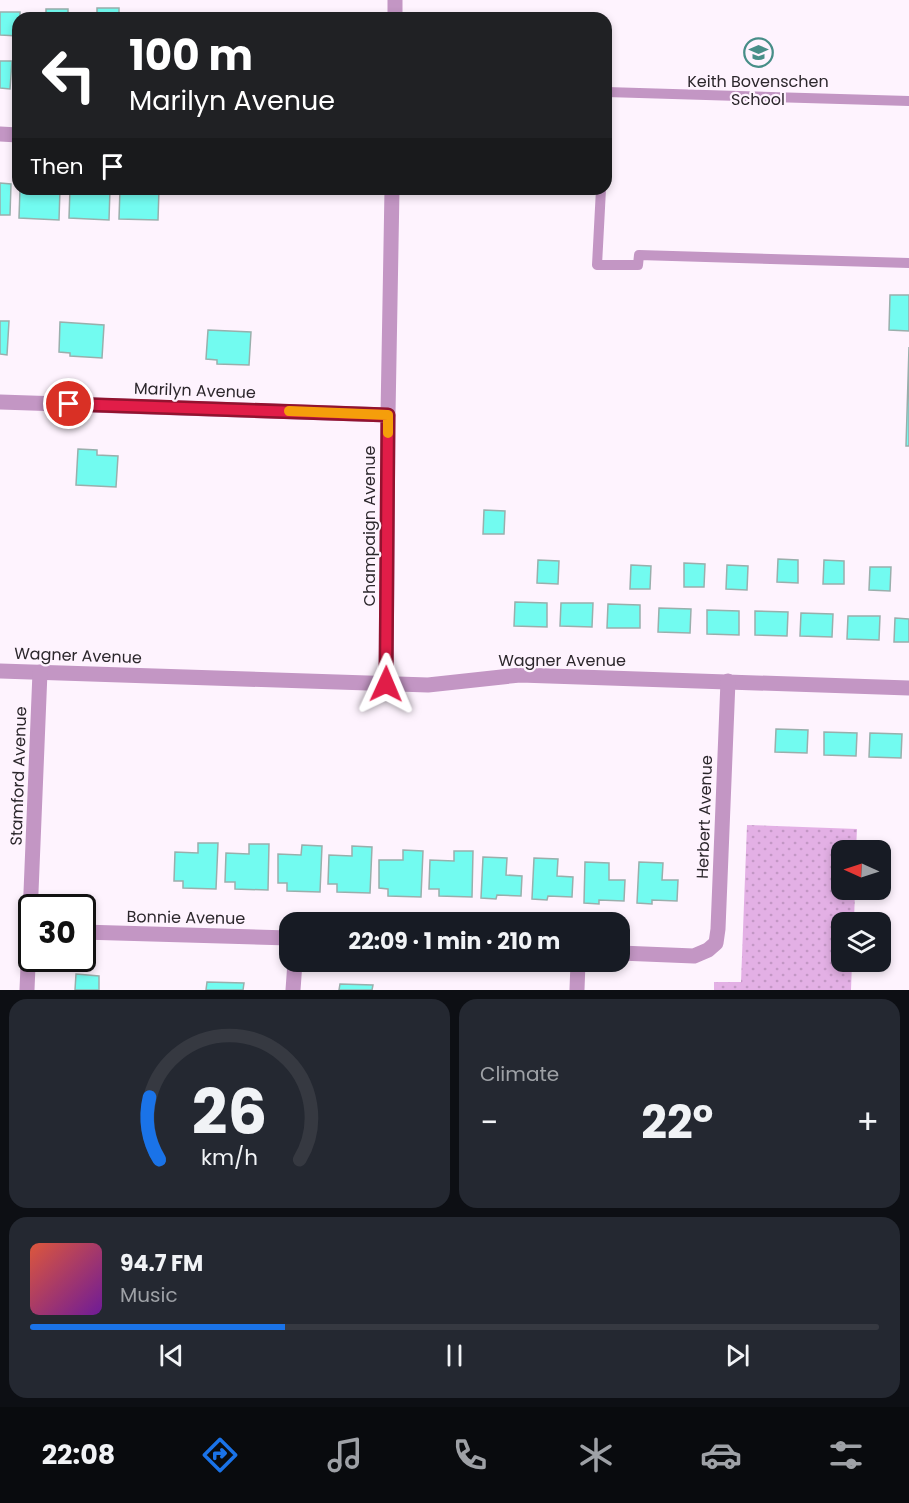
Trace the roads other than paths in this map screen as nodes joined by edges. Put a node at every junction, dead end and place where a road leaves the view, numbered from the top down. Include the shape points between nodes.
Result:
1 (612, 92) edge
2 (909, 101) edge
3 (392, 195) edge
4 (601, 195) edge
5 (909, 263) edge
6 (0, 402) edge
7 (388, 415) junction
8 (0, 671) edge
9 (40, 672) junction
10 (728, 681) junction
11 (386, 684) junction
12 (909, 688) edge
13 (32, 894) edge
14 (96, 932) edge
15 (279, 938) edge
16 (630, 953) edge
17 (28, 972) edge
18 (294, 972) edge
19 (578, 972) edge
20 (27, 990) edge
21 (293, 990) edge
22 (577, 990) edge

1 - 2 lane
3 - 7 street, Champaign Avenue
4 - 5 lane via 597,265 638,265 639,255
6 - 7 street, Marilyn Avenue
7 - 11 street, Champaign Avenue
8 - 9 street, Wagner Avenue
9 - 11 street, Wagner Avenue
9 - 13 street, Stamford Avenue
10 - 11 street, Wagner Avenue via 520,675 428,685
10 - 12 street, Wagner Avenue
10 - 16 street, Herbert Avenue via 716,943 694,956
14 - 15 street, Bonnie Avenue
17 - 20 street, Stamford Avenue
18 - 21 street
19 - 22 street

